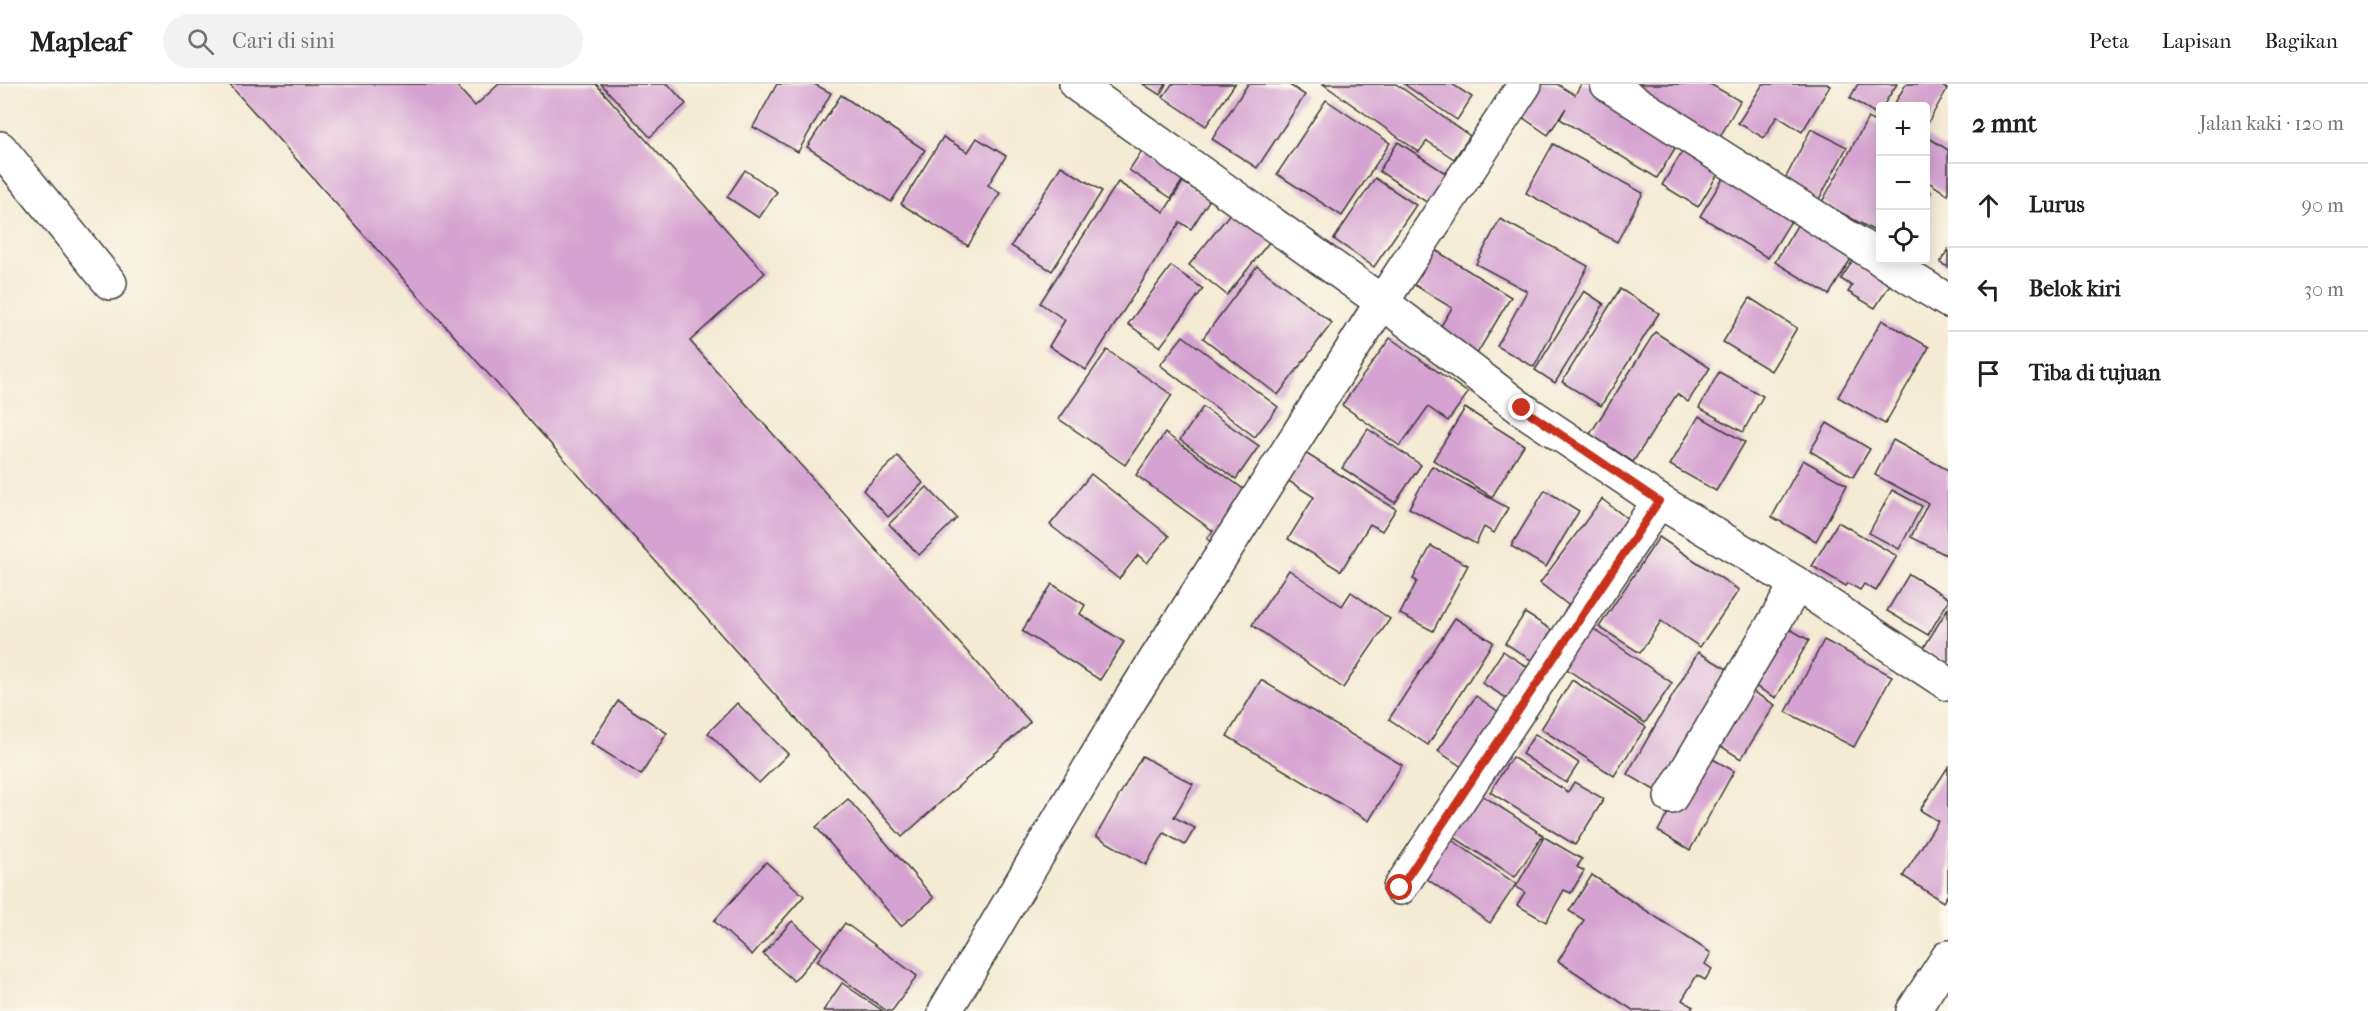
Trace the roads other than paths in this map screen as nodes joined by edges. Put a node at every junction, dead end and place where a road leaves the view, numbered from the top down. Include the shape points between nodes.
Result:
1 (1077, 84) edge
2 (1525, 84) edge
3 (1607, 84) edge
4 (0, 148) edge
5 (1876, 256) edge
6 (1889, 264) edge
7 (110, 283) dead end
8 (1948, 301) edge
9 (1382, 302) junction
10 (1659, 501) junction
11 (1797, 584) junction
12 (1948, 684) edge
13 (1671, 797) dead end
14 (1400, 888) dead end
15 (1948, 957) edge
16 (945, 1011) edge
17 (1913, 1011) edge

1 - 9 street
2 - 9 street
3 - 5 street
4 - 7 street
6 - 8 street
9 - 10 street via 1522,408
9 - 16 street via 1130,700
10 - 11 street
10 - 14 street
11 - 12 street
11 - 13 street
15 - 17 street

